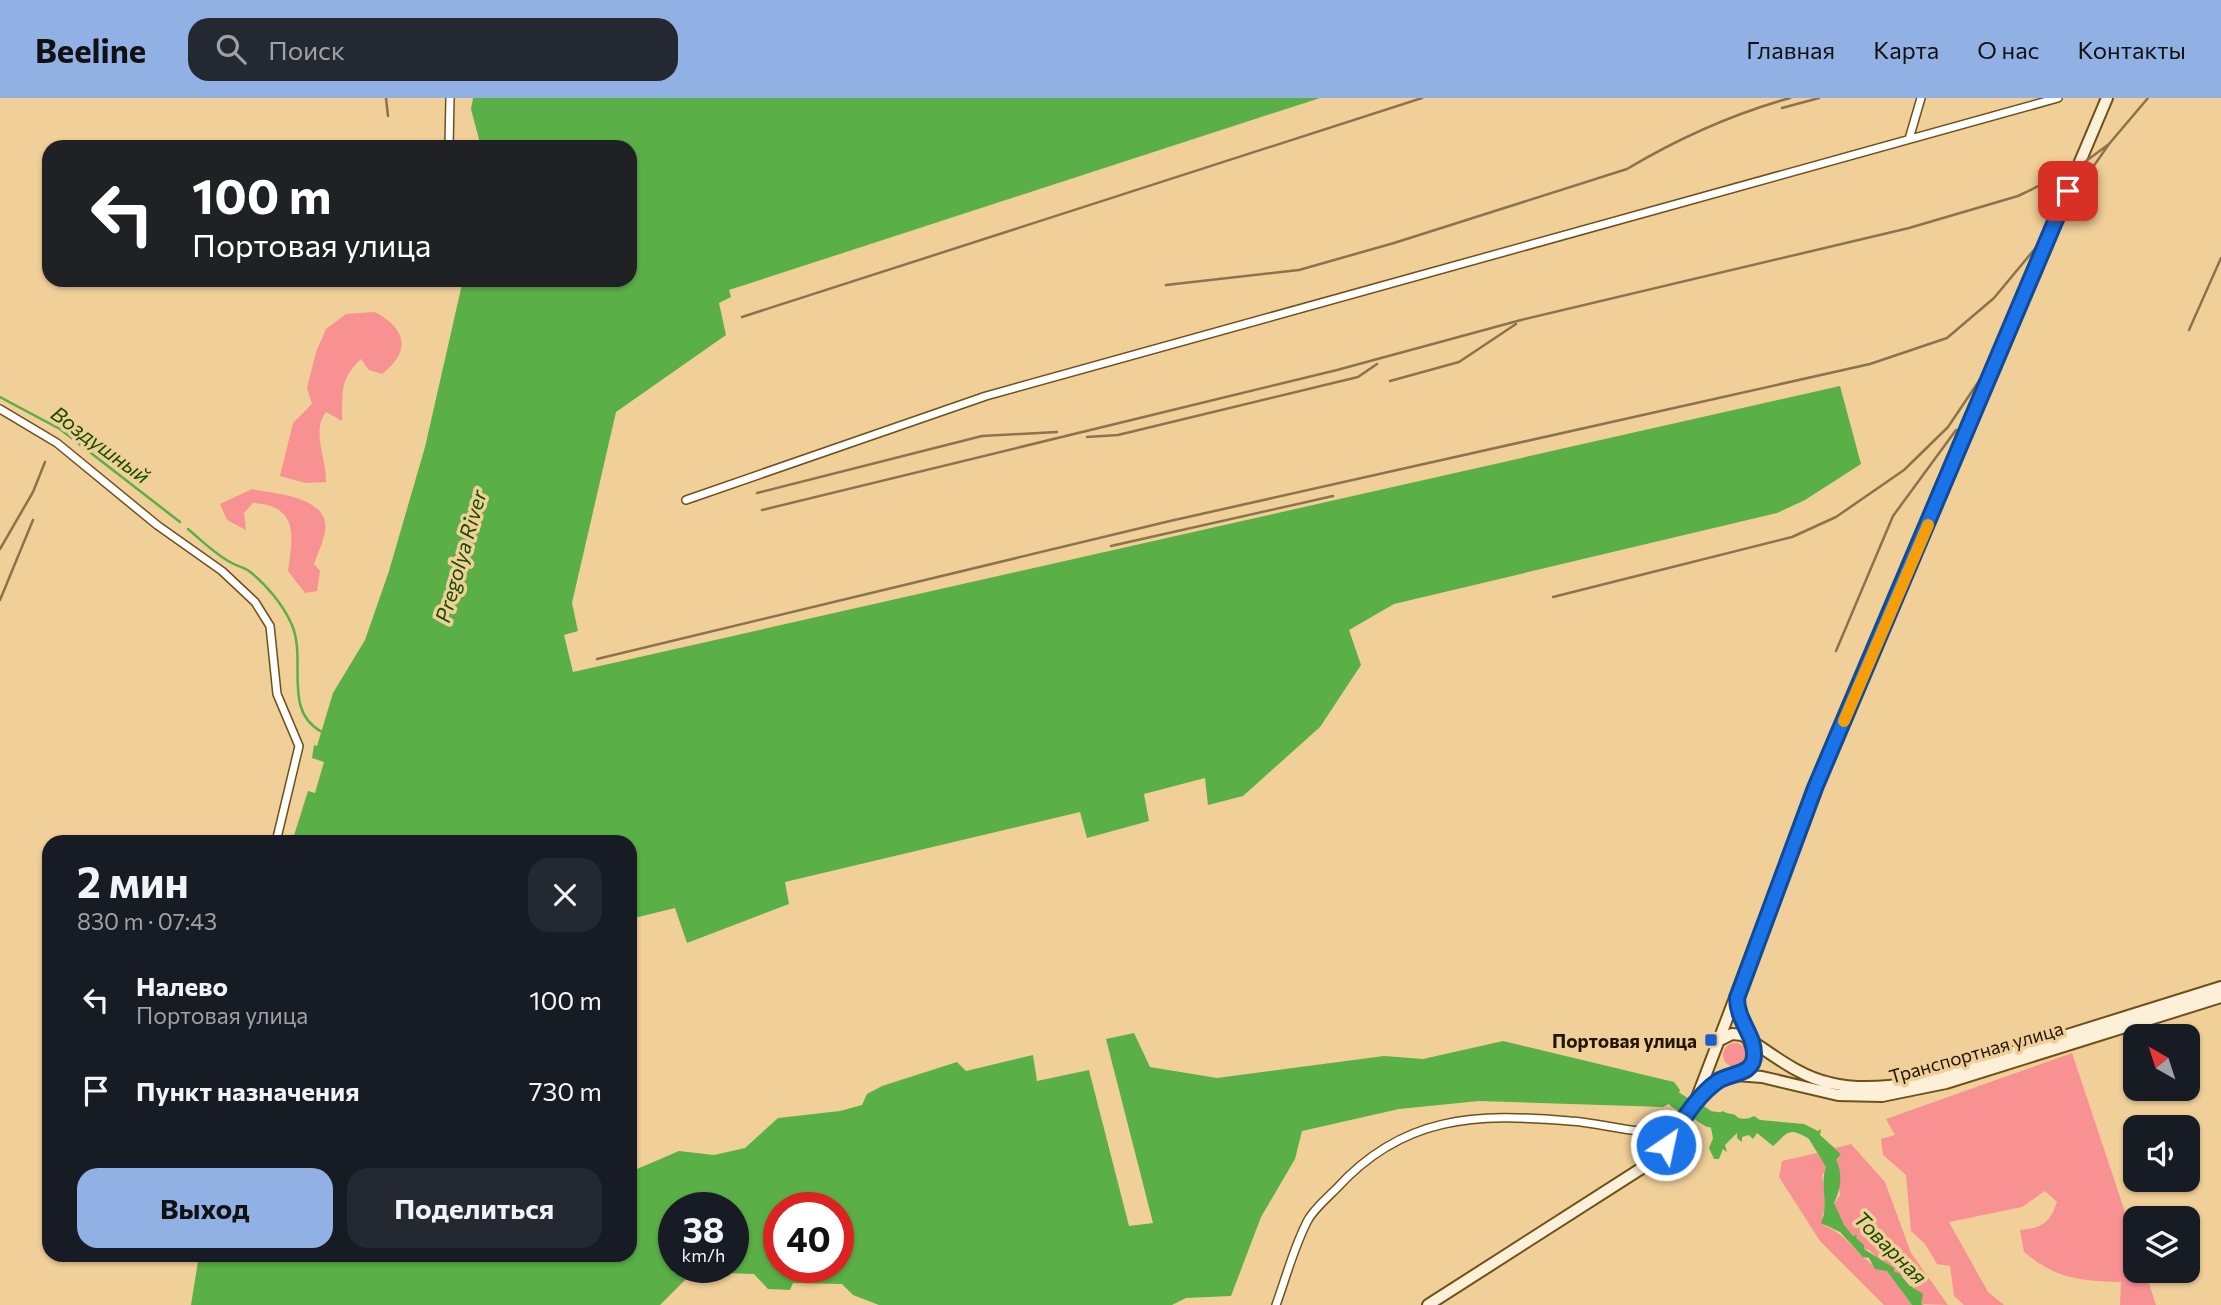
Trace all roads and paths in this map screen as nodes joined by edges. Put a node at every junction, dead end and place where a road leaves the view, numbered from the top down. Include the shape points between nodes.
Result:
1 (450, 98) edge
2 (1921, 98) edge
3 (2058, 98) edge
4 (2107, 98) edge
5 (1909, 139) junction
6 (449, 140) edge
7 (0, 409) edge
8 (686, 500) dead end
9 (278, 835) edge
10 (2221, 988) edge
11 (2221, 997) edge
12 (1737, 998) junction
13 (1720, 1040) junction
14 (1751, 1041) junction
15 (1714, 1060) junction
16 (1732, 1075) junction
17 (1696, 1100) junction
18 (1678, 1128) junction
19 (1276, 1305) edge
20 (1428, 1305) edge

1 - 6 street
2 - 5 street
3 - 5 street
4 - 12 main road via 1815,788
5 - 8 street via 986,396
7 - 9 street via 57,443 222,571 255,602 270,626 278,694 298,741
10 - 14 main road, Транспортная улица via 1945,1073 1891,1084 1860,1087 1817,1080
11 - 16 main road, Транспортная улица via 1946,1083 1882,1096 1838,1095 1762,1077
12 - 13 main road
12 - 14 main road via 1741,1023
13 - 14 main road, Транспортная улица via 1735,1034
13 - 15 main road
14 - 16 main road via 1753,1060
15 - 16 main road
15 - 17 main road
16 - 17 main road
17 - 18 main road
18 - 19 street via 1653,1134 1570,1121 1466,1119 1394,1139 1345,1178 1308,1219
18 - 20 main road via 1653,1161

